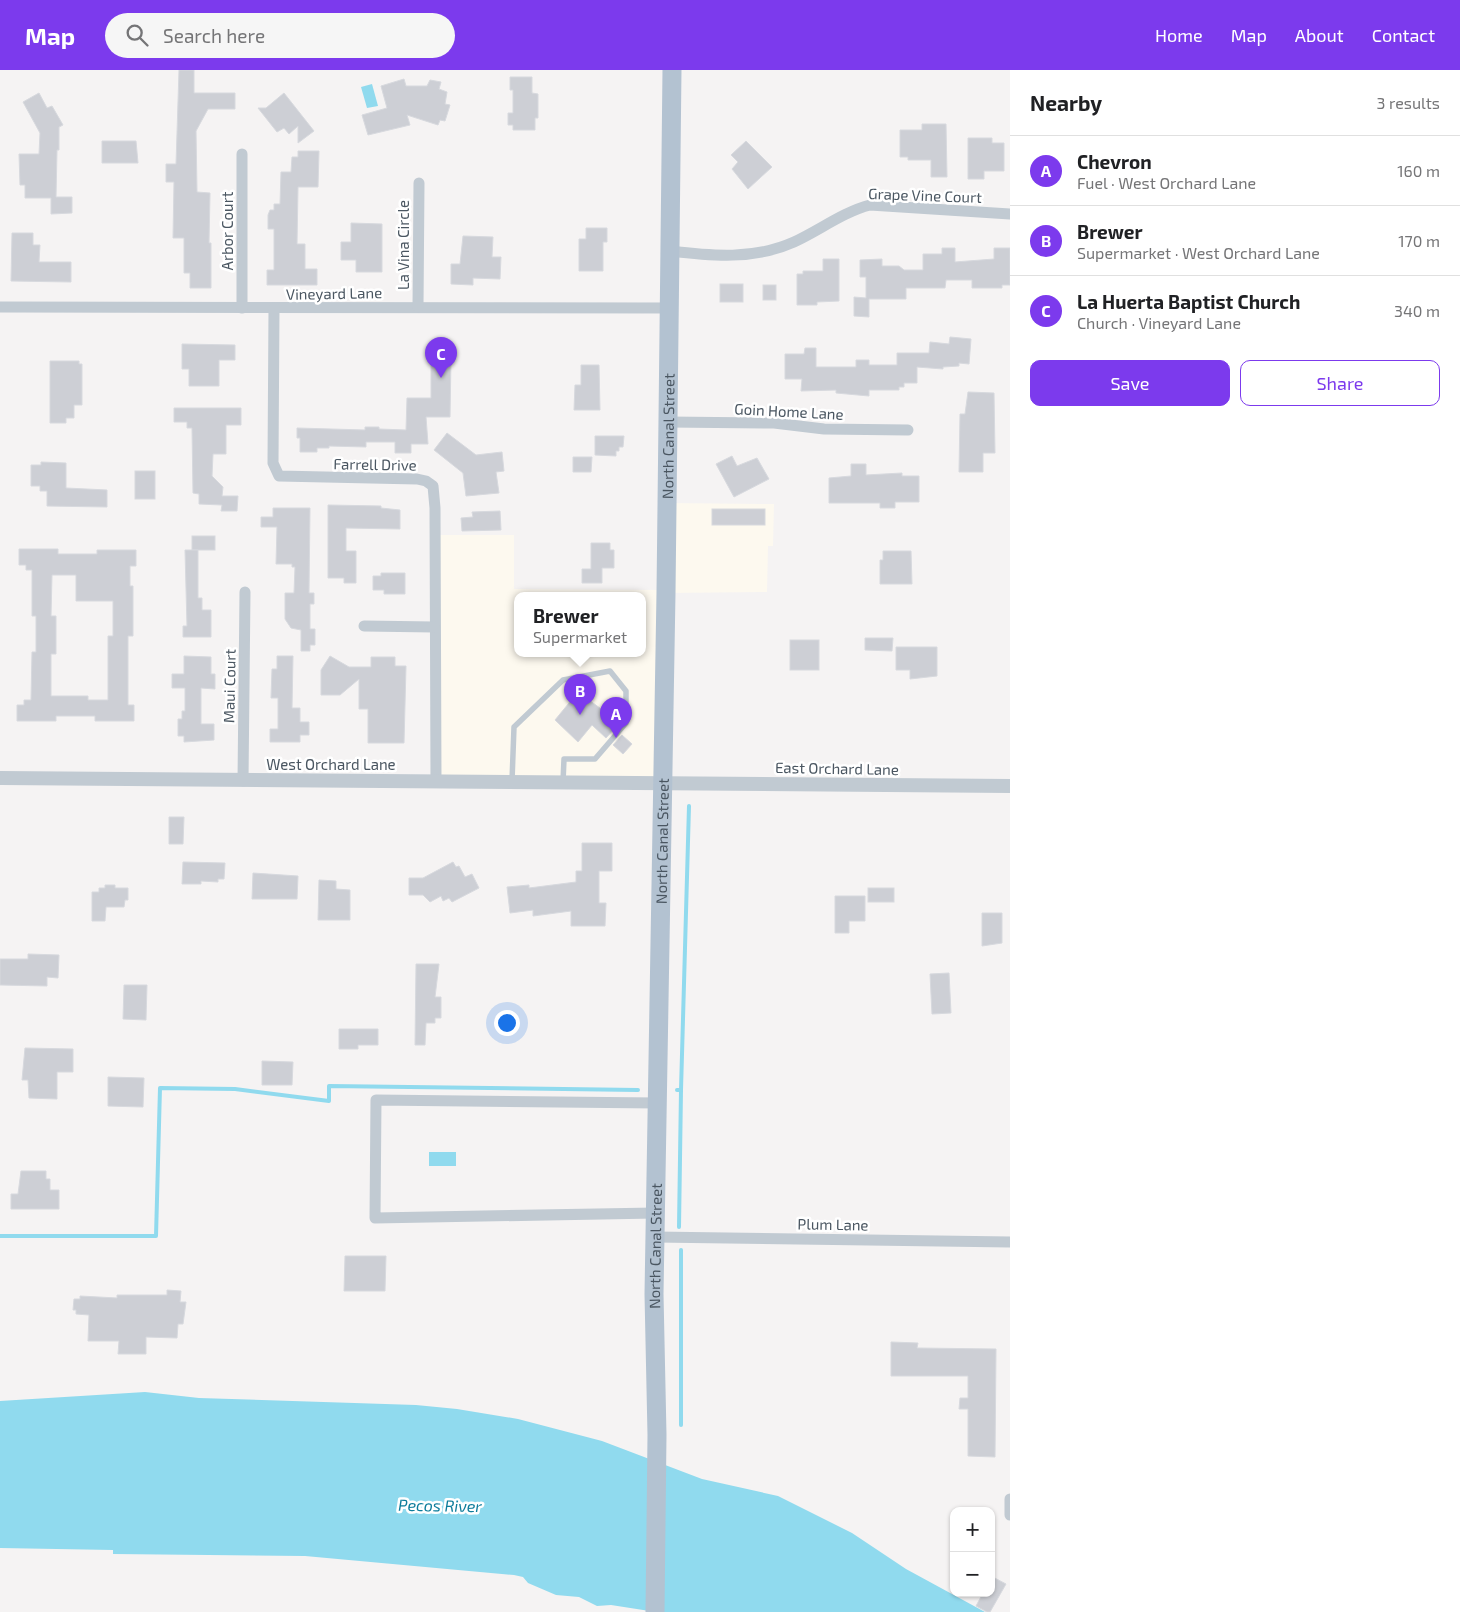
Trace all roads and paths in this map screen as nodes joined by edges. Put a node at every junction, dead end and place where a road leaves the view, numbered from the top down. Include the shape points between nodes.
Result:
1 (672, 70) edge
2 (242, 154) dead end
3 (419, 183) dead end
4 (1010, 214) edge
5 (670, 251) junction
6 (0, 307) edge
7 (418, 307) junction
8 (242, 308) junction
9 (274, 308) junction
10 (669, 308) junction
11 (668, 422) junction
12 (908, 430) dead end
13 (245, 592) dead end
14 (364, 626) dead end
15 (434, 627) junction
16 (0, 778) edge
17 (243, 780) junction
18 (436, 780) junction
19 (512, 781) junction
20 (563, 782) junction
21 (663, 782) junction
22 (1010, 786) edge
23 (657, 1103) junction
24 (656, 1212) junction
25 (655, 1237) junction
26 (1010, 1242) edge
27 (1010, 1499) edge
28 (1010, 1515) edge
29 (656, 1612) edge

1 - 5 main road, North Canal Street
2 - 8 street, Arbor Court
3 - 7 street, La Vina Circle
4 - 5 street, Grape Vine Court via 870,205 793,242 754,254 703,255
5 - 10 main road, North Canal Street
6 - 8 street, Vineyard Lane
7 - 9 street, Vineyard Lane
7 - 10 street, Vineyard Lane
8 - 9 street, Vineyard Lane
9 - 15 street, Farrell Drive via 273,463 279,476 402,478 430,483 435,492
10 - 11 main road, North Canal Street
11 - 12 street, Goin Home Lane via 774,423 824,429
11 - 21 main road, North Canal Street
13 - 17 street, Maui Court
14 - 15 street
15 - 18 street, Farrell Drive
16 - 17 street, West Orchard Lane
17 - 18 street, West Orchard Lane
18 - 19 street, West Orchard Lane
19 - 20 street, West Orchard Lane
19 - 20 lane via 514,726 563,680 610,671 626,691 626,723 595,759 564,759
20 - 21 street, West Orchard Lane
21 - 22 street, East Orchard Lane
21 - 23 main road, North Canal Street
23 - 24 main road, North Canal Street
23 - 24 street via 376,1100 375,1218
24 - 25 main road, North Canal Street
25 - 26 street, Plum Lane
25 - 29 main road, North Canal Street
27 - 28 street

